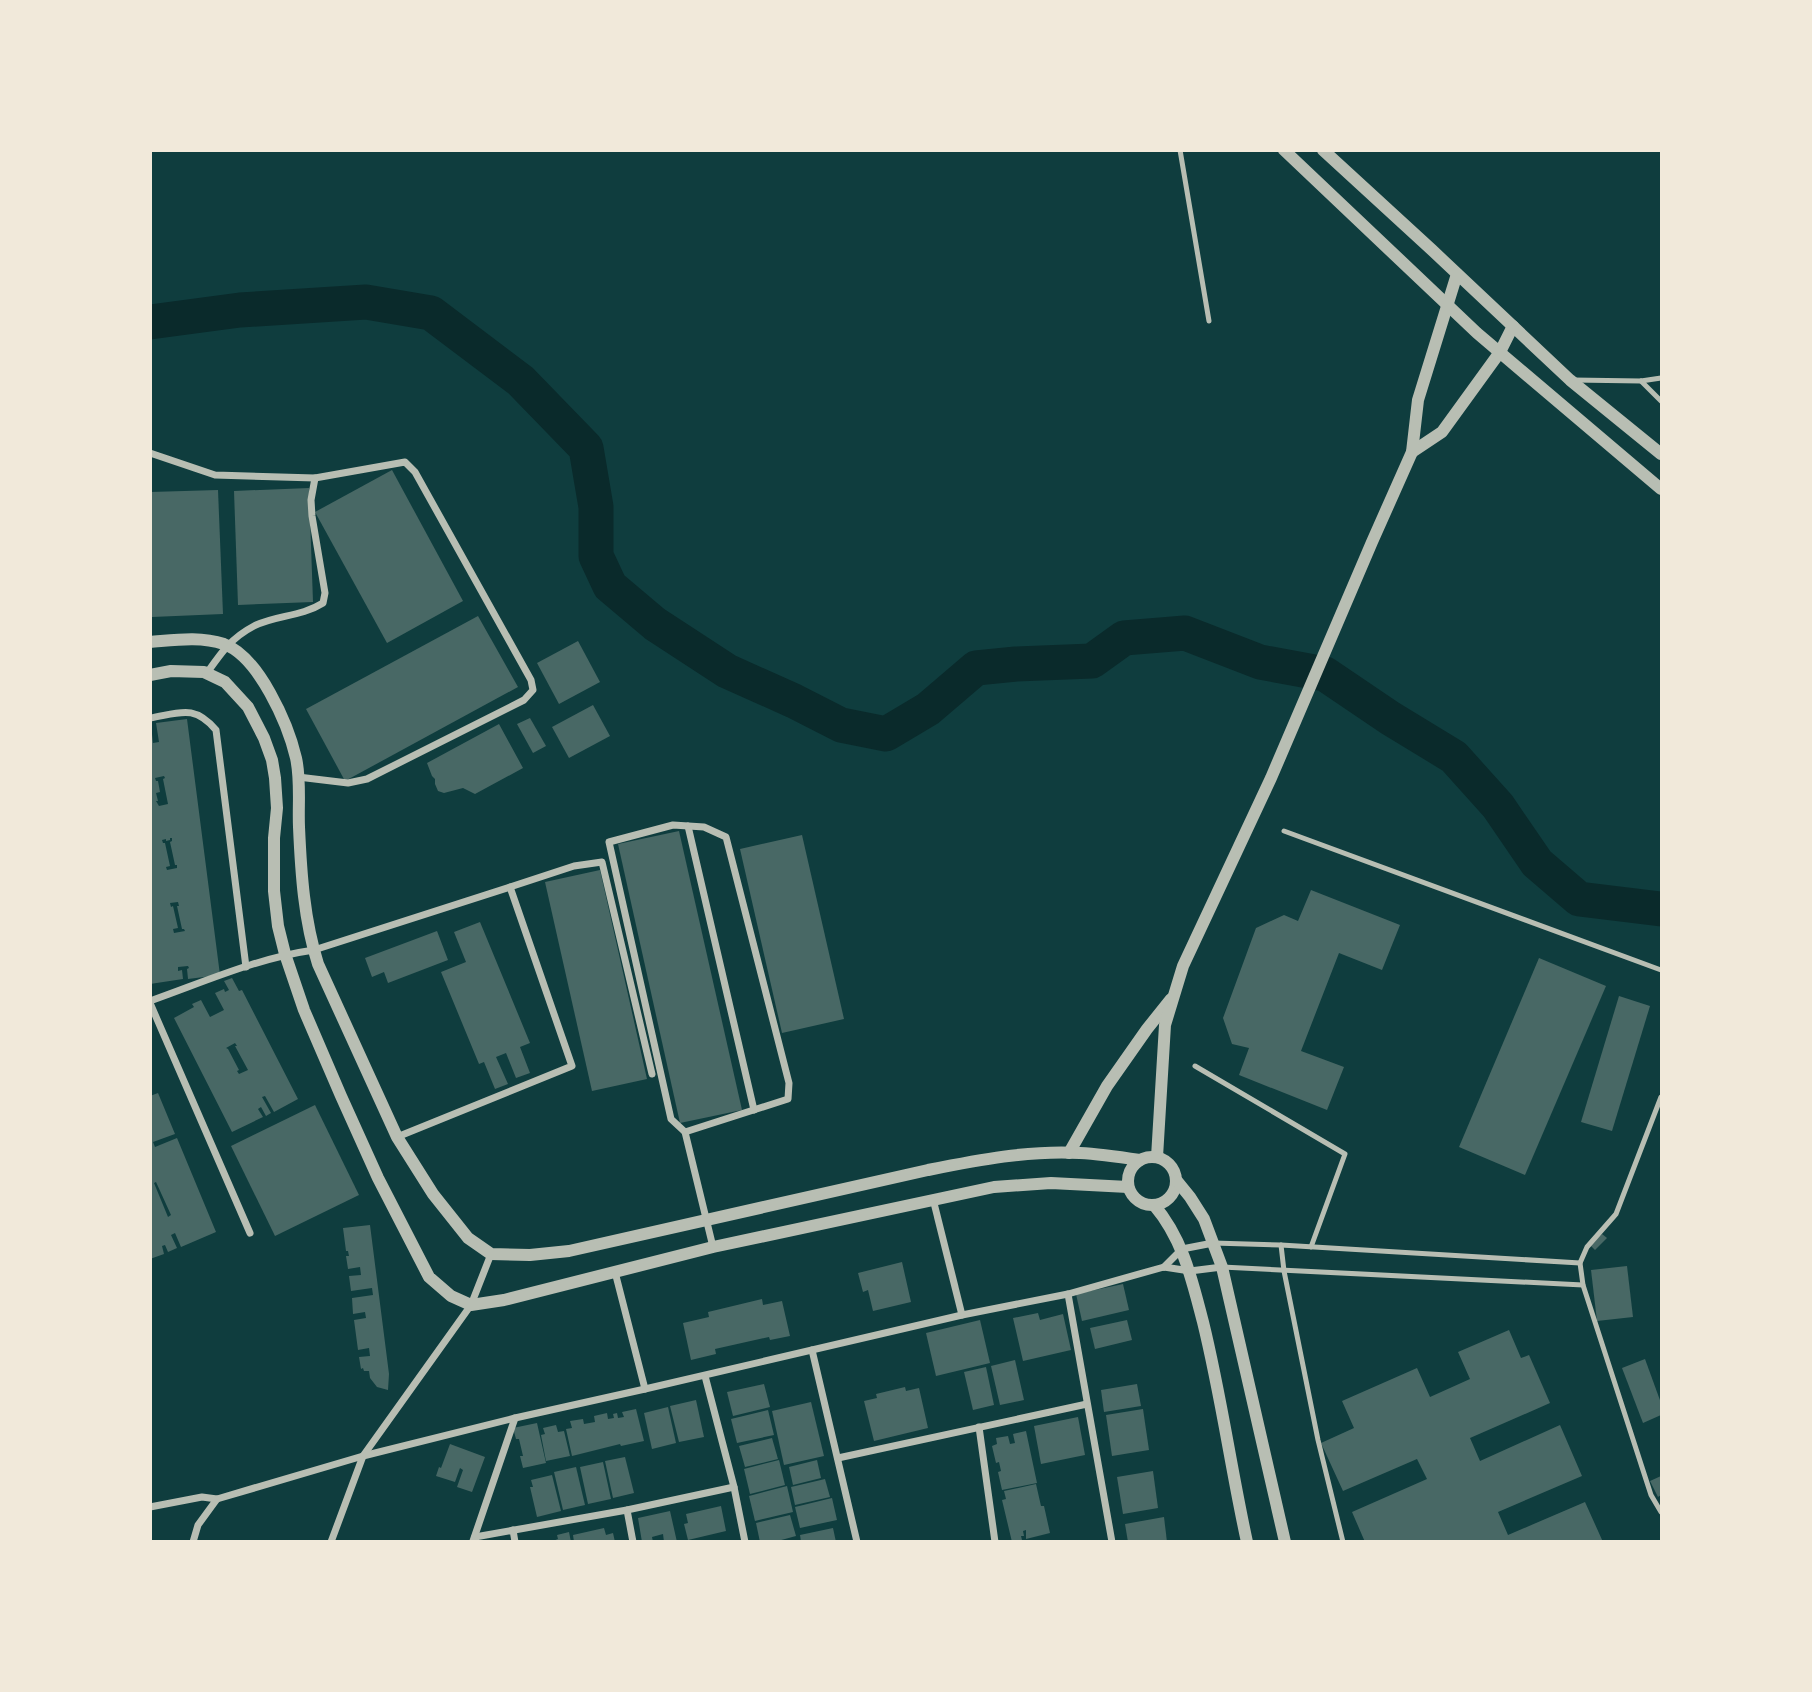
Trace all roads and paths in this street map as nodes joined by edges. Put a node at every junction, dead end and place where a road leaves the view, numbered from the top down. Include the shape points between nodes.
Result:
1 (1180, 150) edge
2 (1284, 150) edge
3 (1323, 150) edge
4 (1457, 274) junction
5 (1447, 304) junction
6 (1209, 321) dead end
7 (1513, 326) junction
8 (1500, 352) junction
9 (1661, 379) edge
10 (1570, 380) junction
11 (1641, 381) junction
12 (1661, 401) edge
13 (1412, 452) junction
14 (150, 453) edge
15 (1661, 454) edge
16 (315, 478) junction
17 (1661, 489) edge
18 (150, 642) edge
19 (227, 645) junction
20 (207, 673) junction
21 (150, 675) edge
22 (150, 718) edge
23 (298, 778) junction
24 (688, 826) junction
25 (1284, 831) dead end
26 (510, 887) junction
27 (314, 950) junction
28 (285, 954) junction
29 (246, 967) junction
30 (1661, 970) edge
31 (1175, 994) junction
32 (150, 1002) edge
33 (1195, 1066) dead end
34 (652, 1074) dead end
35 (1661, 1097) edge
36 (754, 1110) junction
37 (685, 1132) junction
38 (397, 1137) junction
39 (1069, 1153) junction
40 (1157, 1157) junction
41 (1140, 1160) junction
42 (1177, 1181) junction
43 (1128, 1187) junction
44 (933, 1199) junction
45 (1154, 1205) junction
46 (706, 1220) junction
47 (250, 1233) dead end
48 (1213, 1243) junction
49 (1281, 1245) junction
50 (713, 1247) junction
51 (1311, 1247) junction
52 (1182, 1249) junction
53 (491, 1254) junction
54 (1580, 1263) junction
55 (1164, 1267) junction
56 (1222, 1267) junction
57 (1190, 1271) junction
58 (1284, 1271) junction
59 (615, 1272) junction
60 (1583, 1285) junction
61 (1068, 1294) junction
62 (471, 1305) junction
63 (962, 1315) junction
64 (812, 1350) junction
65 (705, 1376) junction
66 (645, 1390) junction
67 (1087, 1404) junction
68 (515, 1418) junction
69 (979, 1427) junction
70 (363, 1456) junction
71 (838, 1458) junction
72 (734, 1487) junction
73 (217, 1499) junction
74 (150, 1507) edge
75 (627, 1510) junction
76 (1661, 1512) edge
77 (513, 1530) junction
78 (474, 1539) edge
79 (193, 1542) edge
80 (331, 1542) edge
81 (515, 1542) edge
82 (634, 1542) edge
83 (745, 1542) edge
84 (858, 1542) edge
85 (995, 1542) edge
86 (1112, 1542) edge
87 (1247, 1542) edge
88 (1285, 1542) edge
89 (1343, 1542) edge

1 - 6 lane
2 - 5 street
3 - 4 street
4 - 5 street
4 - 7 street
5 - 8 street
5 - 13 street via 1418,400
7 - 8 street
7 - 10 street
8 - 13 street via 1442,432
8 - 17 street
9 - 11 lane
10 - 11 lane
10 - 15 street
11 - 12 lane
13 - 31 street via 1271,778 1183,966
14 - 16 street via 215,475
16 - 19 street via 312,516 323,603 255,625
16 - 23 street via 405,462 415,472 533,690 524,700 367,779 348,783
18 - 19 street via 202,638
19 - 20 street
19 - 23 street via 254,669 276,705 288,729
20 - 21 street
20 - 28 street via 225,682 248,707 272,760 277,808 274,891
22 - 29 street via 190,711 216,730
23 - 27 street via 306,910
24 - 36 street
24 - 36 street via 726,837 789,1083 788,1099
24 - 37 street via 673,825 609,842 671,1119
25 - 30 lane
26 - 27 street
26 - 34 street via 602,862
26 - 38 street via 572,1066
27 - 28 street
27 - 38 street
28 - 29 street
28 - 62 street via 341,1096 429,1277 451,1296
29 - 32 street
31 - 39 street via 1107,1086
31 - 40 street via 1165,1026
32 - 47 street
33 - 51 lane via 1345,1154
35 - 54 lane via 1616,1214 1587,1247
36 - 37 street
37 - 46 street
38 - 53 street via 468,1238
39 - 41 street
39 - 46 street via 981,1160
40 - 41 street
40 - 42 street via 1171,1166
41 - 43 street via 1129,1171
42 - 45 street via 1171,1196
42 - 48 street via 1204,1219
43 - 44 street via 1051,1183 994,1187
43 - 45 street via 1136,1200
44 - 50 street
44 - 63 street
45 - 52 street
46 - 50 street
46 - 53 street via 569,1251
48 - 49 lane
48 - 52 street
48 - 56 street
49 - 51 lane
49 - 58 lane
50 - 59 street
51 - 54 lane
52 - 55 street
52 - 57 street
53 - 62 street
54 - 60 lane
55 - 57 street
55 - 61 street
56 - 57 street
56 - 58 lane
56 - 88 street
57 - 87 street
58 - 60 lane
58 - 89 lane
59 - 62 street
59 - 66 street
60 - 76 lane via 1651,1496
61 - 63 street
61 - 67 street
62 - 70 street
63 - 64 street
64 - 65 street
64 - 71 street
65 - 66 street
65 - 72 street
66 - 68 street
67 - 69 street
67 - 86 street
68 - 70 street
68 - 78 street
69 - 71 street
69 - 85 street
70 - 73 street
70 - 80 street
71 - 84 street
72 - 75 street
72 - 83 street
73 - 74 street via 202,1497
73 - 79 street via 198,1525
75 - 77 street
75 - 82 street
77 - 78 street
77 - 81 street

